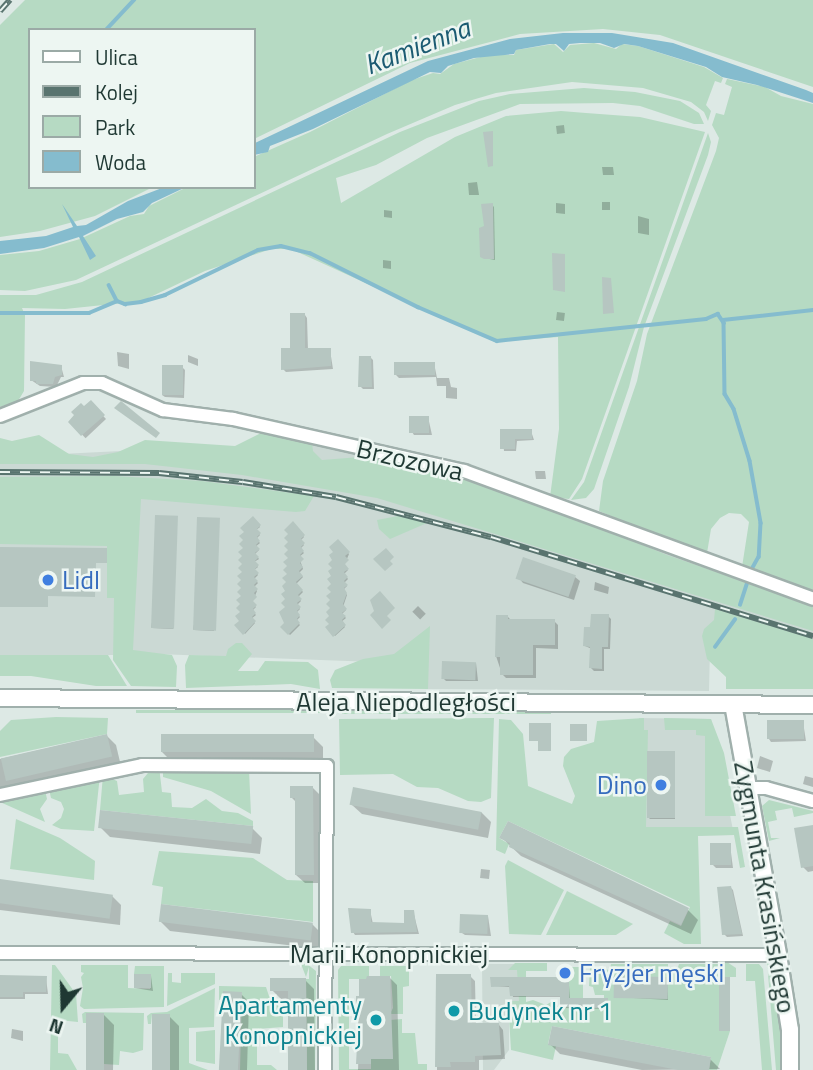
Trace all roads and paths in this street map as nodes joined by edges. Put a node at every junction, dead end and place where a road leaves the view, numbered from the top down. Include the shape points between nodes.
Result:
1 (0, 416) edge
2 (813, 599) edge
3 (0, 698) edge
4 (733, 704) junction
5 (813, 705) edge
6 (747, 788) junction
7 (0, 795) edge
8 (813, 801) edge
9 (0, 953) edge
10 (326, 954) junction
11 (779, 955) junction
12 (325, 1070) edge
13 (790, 1070) edge

1 - 2 street, Brzozowa via 83,383 102,383 163,410 233,419 464,471
3 - 4 street, Aleja Niepodległości
4 - 5 street, Aleja Niepodległości
4 - 6 street, Zygmunta Krasińskiego
6 - 8 street via 766,788
6 - 11 street, Zygmunta Krasińskiego
7 - 10 street via 142,765 327,766
9 - 10 street, Marii Konopnickiej
10 - 11 street, Marii Konopnickiej
10 - 12 street
11 - 13 street, Zygmunta Krasińskiego via 790,1030

